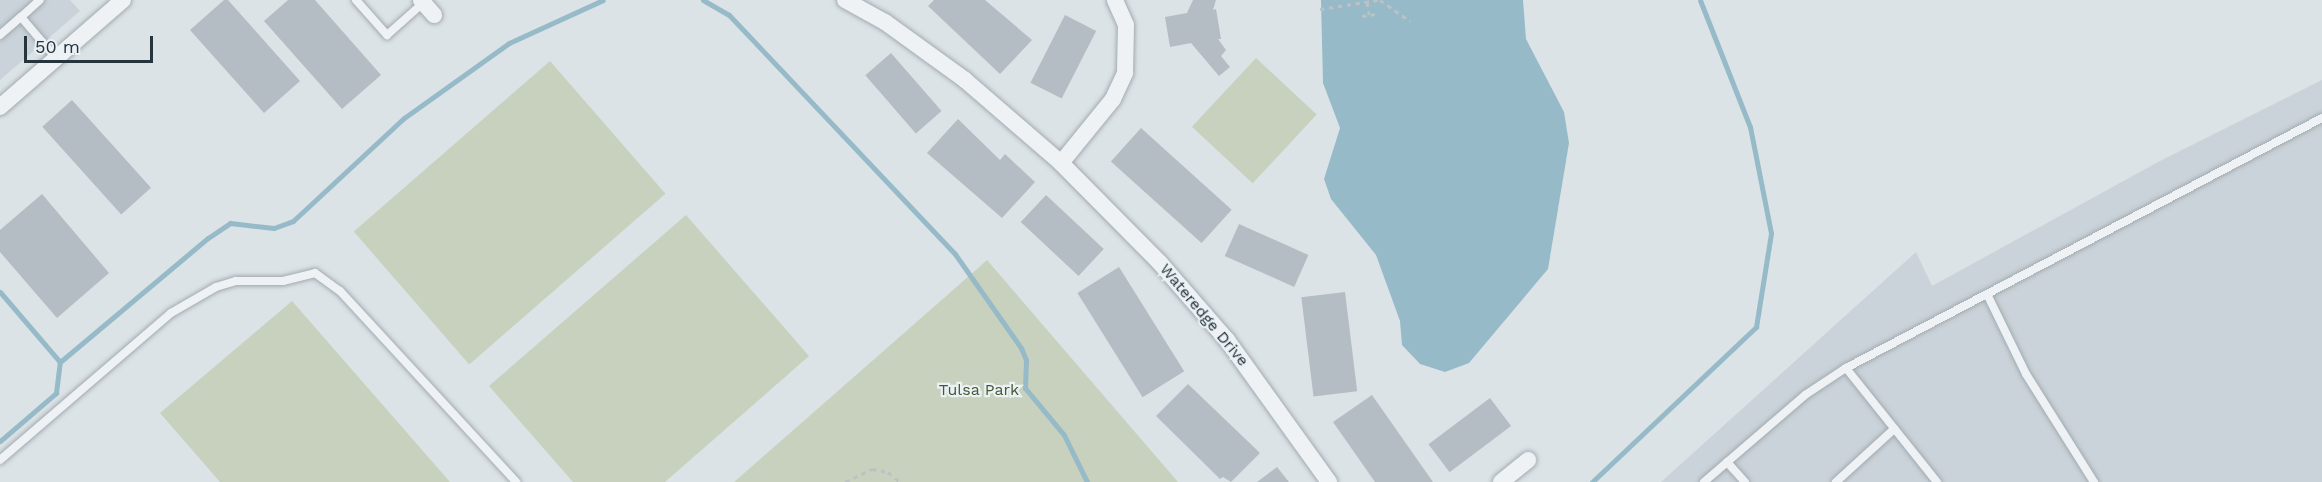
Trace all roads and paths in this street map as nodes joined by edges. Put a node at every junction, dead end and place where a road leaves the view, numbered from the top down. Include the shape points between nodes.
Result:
1 (40, 0) edge
2 (123, 0) edge
3 (356, 0) edge
4 (845, 0) edge
5 (1115, 0) edge
6 (1347, 0) edge
7 (1379, 0) edge
8 (1367, 2) junction
9 (1348, 5) junction
10 (426, 6) edge
11 (1320, 9) dead end
12 (1375, 14) dead end
13 (1369, 15) junction
14 (1362, 16) dead end
15 (21, 17) junction
16 (1410, 21) dead end
17 (0, 35) edge
18 (56, 58) junction
19 (1, 105) edge
20 (2322, 118) edge
21 (1061, 163) junction
22 (1987, 294) junction
23 (1846, 368) junction
24 (1894, 429) junction
25 (0, 460) edge
26 (1528, 460) dead end
27 (1727, 462) junction
28 (516, 482) edge
29 (845, 482) edge
30 (900, 482) edge
31 (1329, 482) edge
32 (1501, 482) edge
33 (1704, 482) edge
34 (1745, 482) edge
35 (1836, 482) edge
36 (1937, 482) edge
37 (2094, 482) edge

1 - 15 lane
2 - 18 street
3 - 10 lane via 387,35
4 - 21 street, Wateredge Drive via 885,22 965,80
5 - 21 street via 1125,25 1125,73 1113,99
6 - 9 path
7 - 8 path
7 - 16 path
8 - 9 path
8 - 13 path
9 - 11 path
12 - 13 path
13 - 14 path
15 - 17 lane
15 - 18 lane
18 - 19 street
20 - 22 lane
21 - 31 street, Wateredge Drive via 1160,262 1227,340
22 - 23 lane
22 - 37 lane via 2026,374
23 - 24 lane
23 - 27 lane via 1805,395
24 - 35 lane
24 - 36 lane
25 - 28 lane via 180,308 216,287 236,281 283,281 315,273 340,291
26 - 32 street
27 - 33 lane
27 - 34 lane
29 - 30 path via 872,469 888,472

